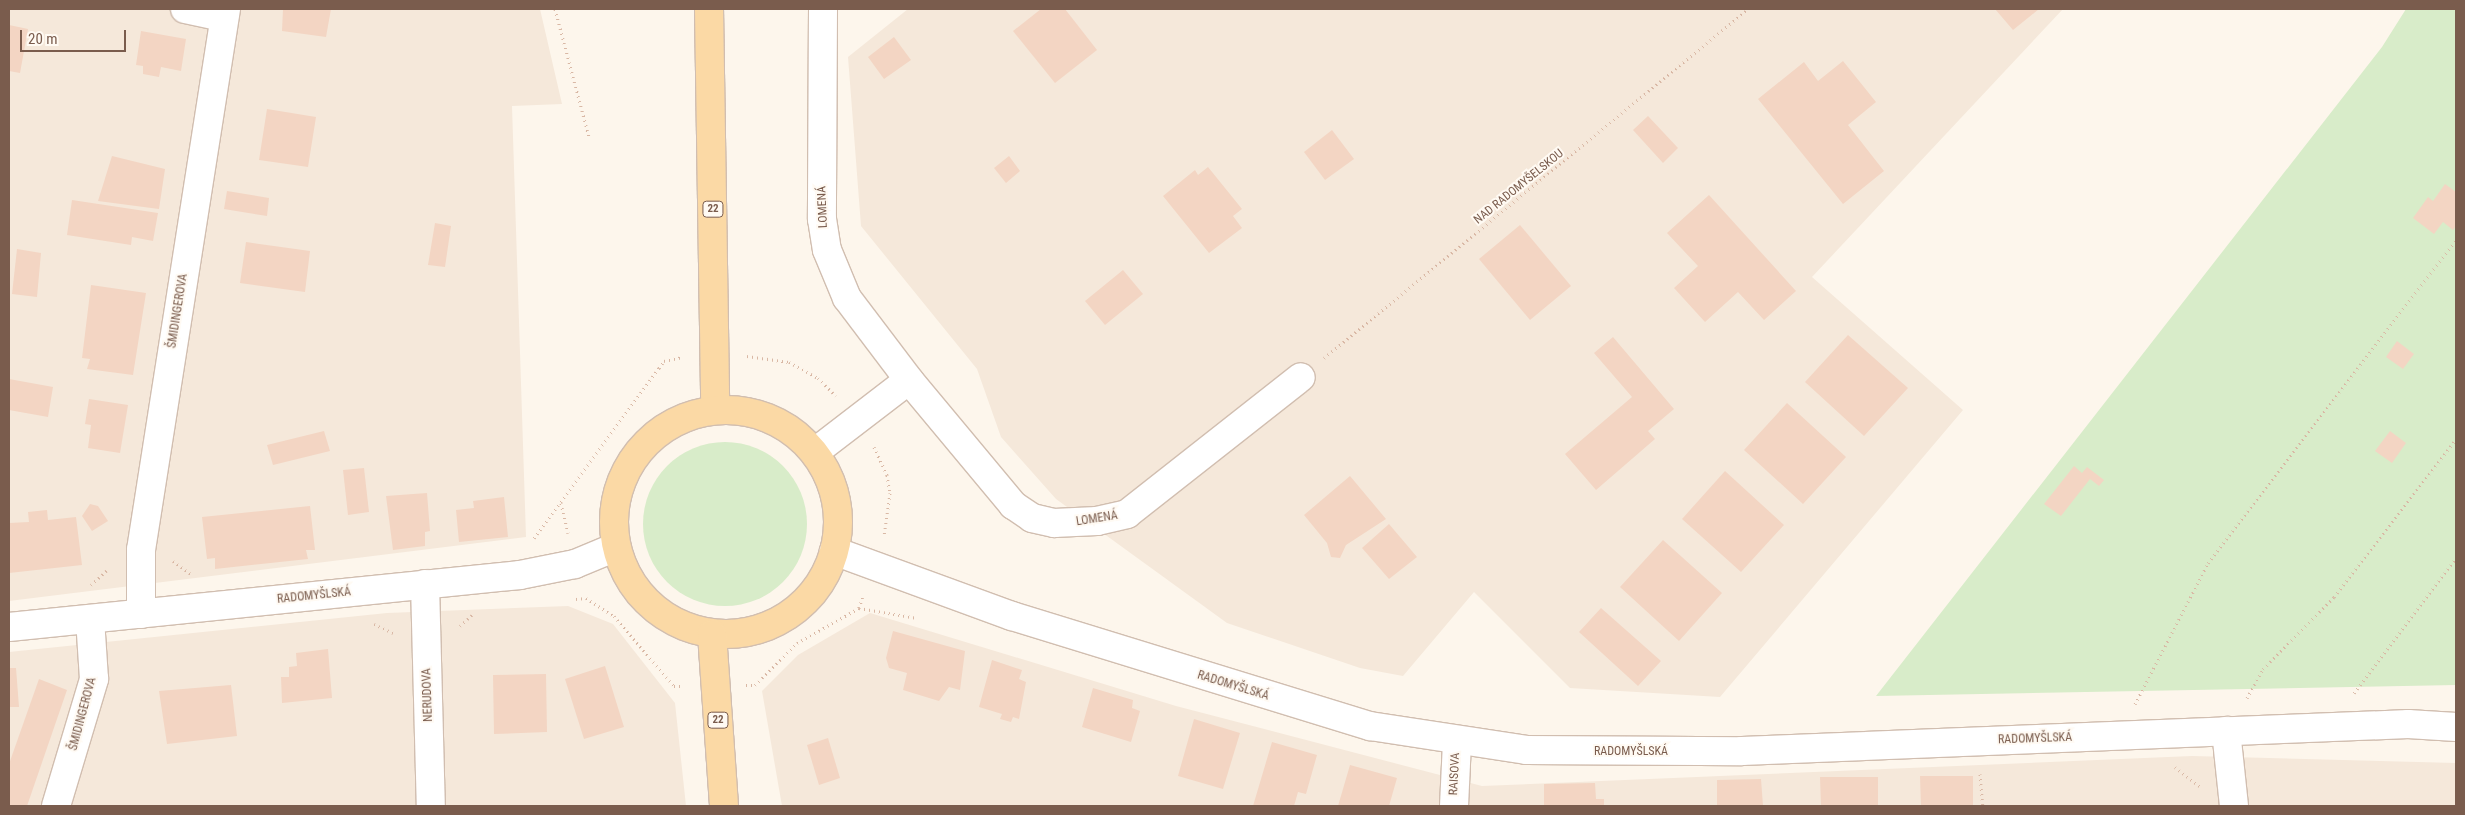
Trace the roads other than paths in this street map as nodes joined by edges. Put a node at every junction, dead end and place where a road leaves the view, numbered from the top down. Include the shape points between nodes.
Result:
1 (185, 9) edge
2 (708, 9) edge
3 (823, 9) edge
4 (225, 13) edge
5 (1301, 377) road end
6 (909, 380) junction
7 (715, 410) junction
8 (814, 452) junction
9 (616, 547) junction
10 (834, 551) junction
11 (425, 584) junction
12 (141, 614) junction
13 (90, 619) junction
14 (9, 627) edge
15 (712, 634) junction
16 (2456, 727) edge
17 (2232, 731) junction
18 (1458, 742) junction
19 (56, 806) edge
20 (431, 806) edge
21 (724, 806) edge
22 (1454, 806) edge
23 (2234, 806) edge

1 - 4 street
2 - 7 main road, 22
3 - 6 street, LOMENÁ via 822,219 827,250 847,298
4 - 12 street, ŠMIDINGEROVA via 141,550
5 - 6 street, LOMENÁ via 1128,514 1096,521 1054,523 1032,518 1013,505
6 - 8 street
7 - 8 main road via 743,411 770,419 794,433
7 - 9 main road via 685,417 657,433 634,455 620,484 613,515
8 - 10 main road via 836,499
9 - 11 street, RADOMYŠLSKÁ via 575,564 520,575
9 - 15 main road via 640,596 685,627
10 - 15 main road via 822,581 801,606 775,624 744,633
10 - 18 street, RADOMYŠLSKÁ via 1143,658 1370,726
11 - 12 street, RADOMYŠLSKÁ
11 - 20 street, NERUDOVA
12 - 13 street, RADOMYŠLSKÁ
13 - 14 street, RADOMYŠLSKÁ
13 - 19 street, ŠMIDINGEROVA via 94,679
15 - 21 main road, 22
16 - 17 street, RADOMYŠLSKÁ via 2342,726
17 - 18 street, RADOMYŠLSKÁ via 1626,752 1526,750
17 - 23 street
18 - 22 street, RAISOVA

